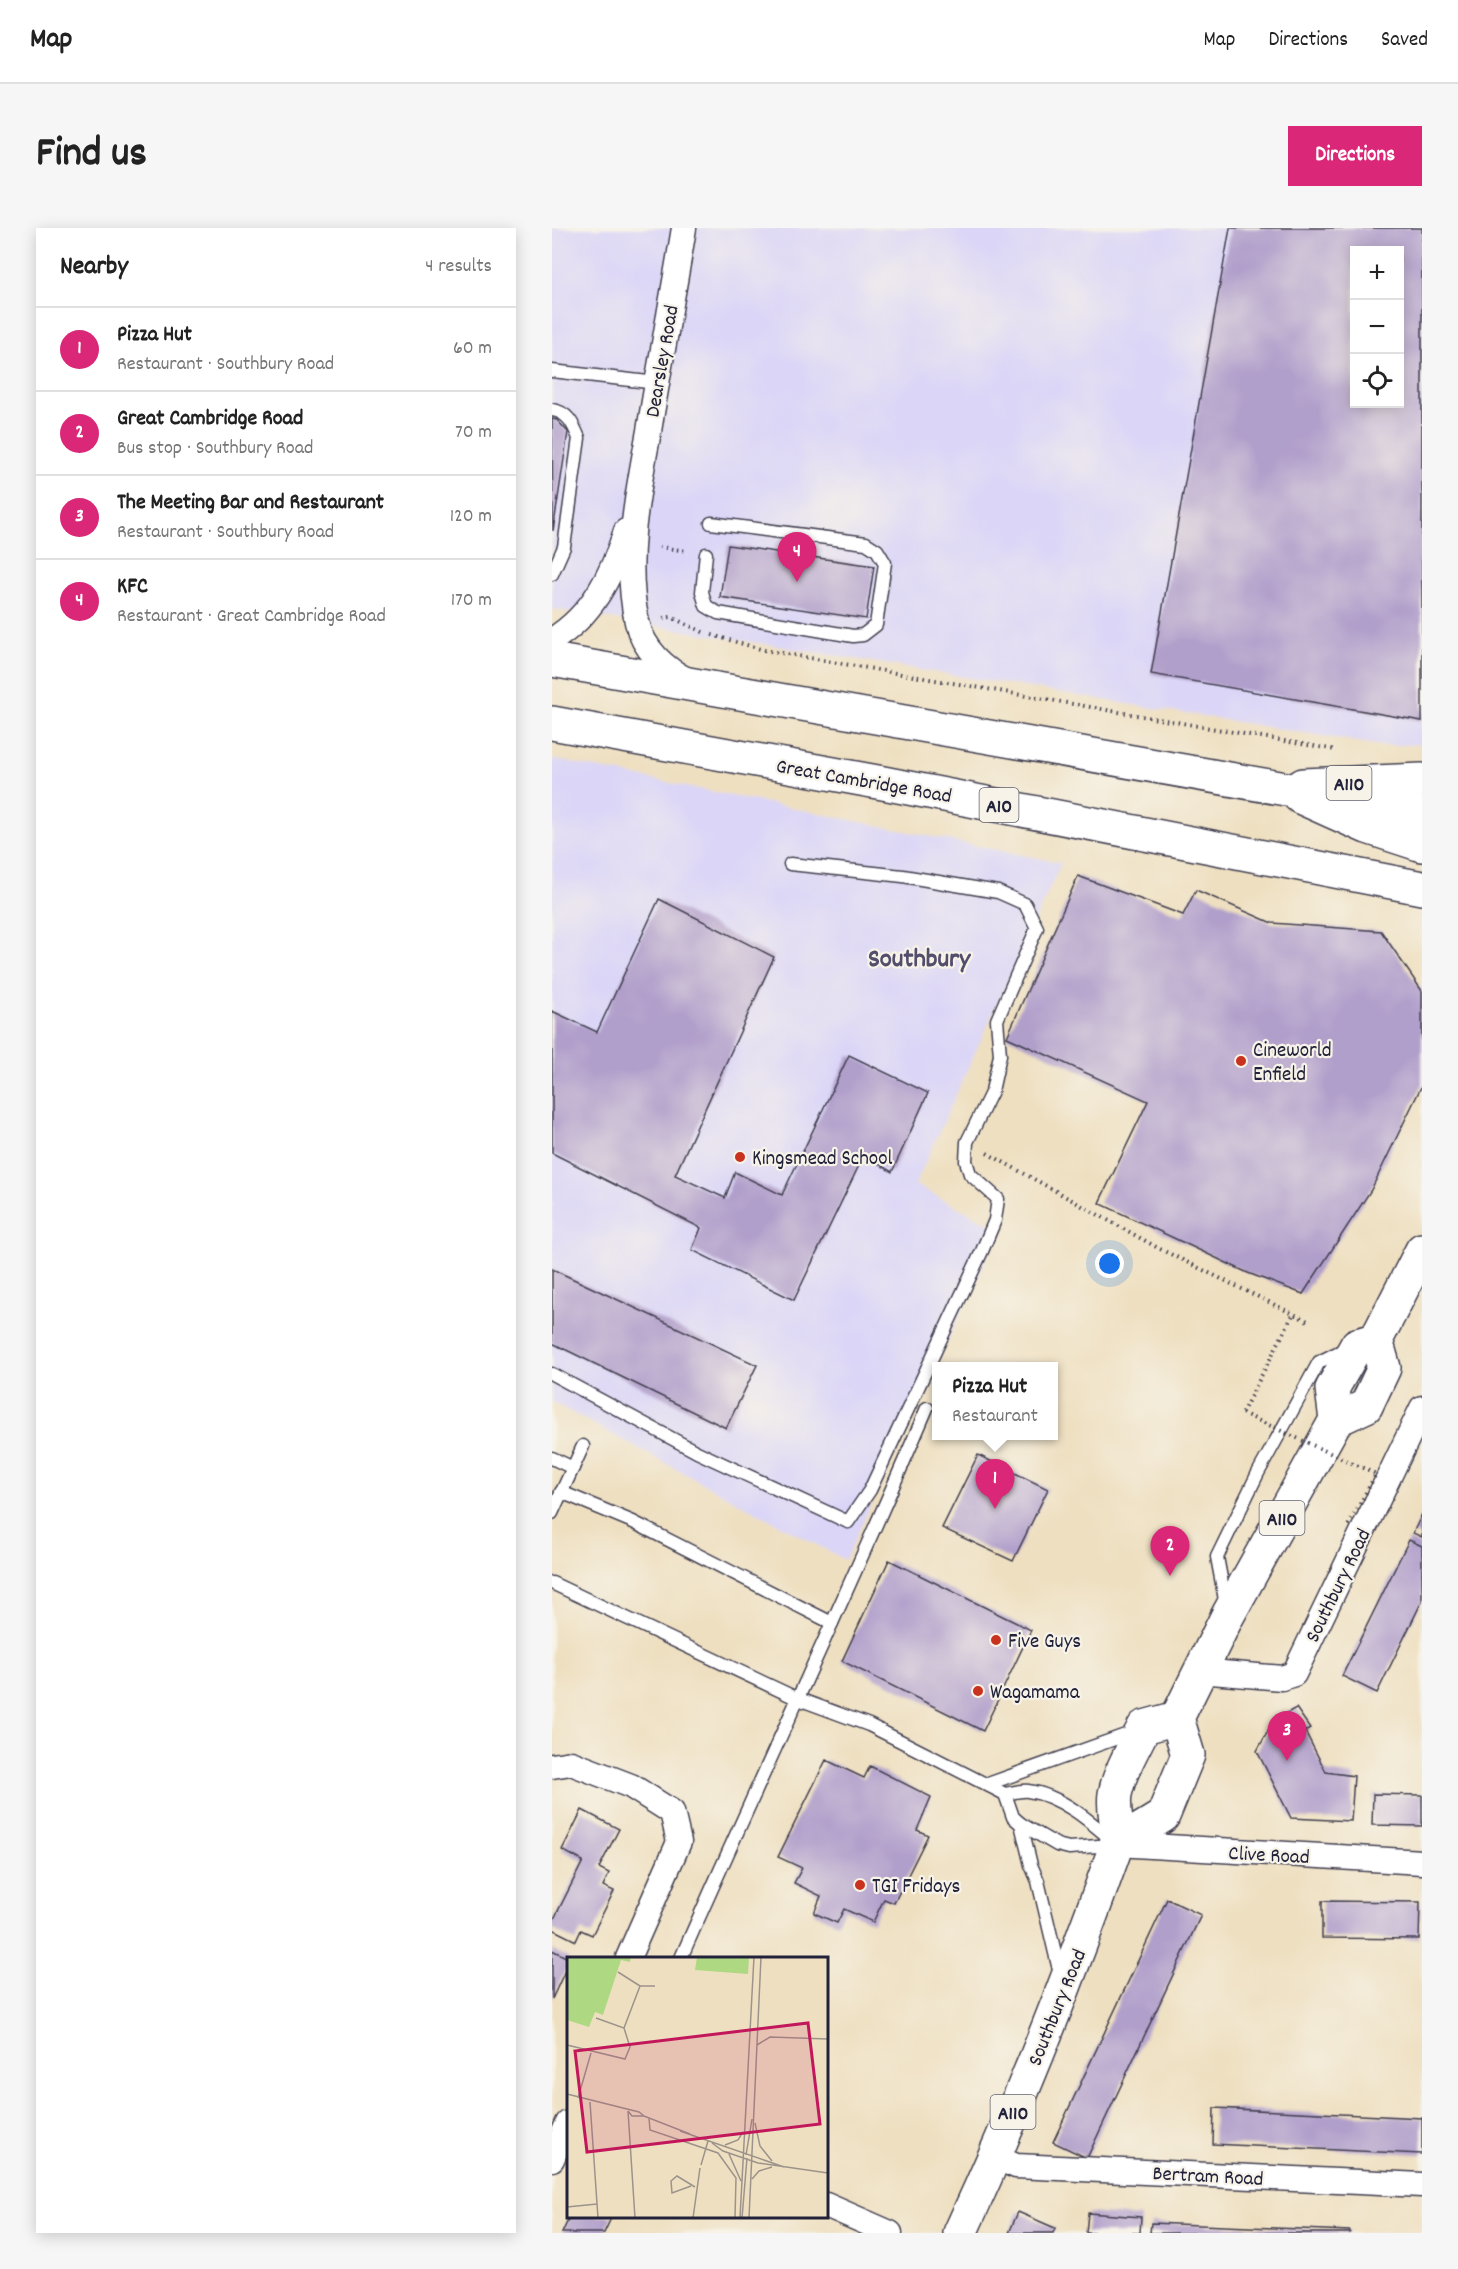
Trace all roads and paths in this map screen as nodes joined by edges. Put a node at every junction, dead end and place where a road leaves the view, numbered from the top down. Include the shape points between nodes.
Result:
1 (684, 228) edge
2 (552, 371) edge
3 (657, 383) junction
4 (552, 410) edge
5 (638, 494) junction
6 (711, 523) dead end
7 (634, 543) junction
8 (706, 554) joint
9 (552, 574) edge
10 (654, 620) dead end
11 (552, 640) edge
12 (552, 660) edge
13 (700, 686) junction
14 (552, 723) edge
15 (1339, 750) dead end
16 (1422, 780) edge
17 (1277, 786) junction
18 (1422, 813) edge
19 (1422, 845) edge
20 (790, 864) dead end
21 (1416, 889) edge
22 (967, 1142) junction
23 (1422, 1250) edge
24 (1294, 1313) junction
25 (1308, 1321) dead end
26 (1367, 1342) junction
27 (552, 1374) edge
28 (927, 1408) dead end
29 (1422, 1408) edge
30 (583, 1446) dead end
31 (552, 1458) edge
32 (573, 1468) junction
33 (561, 1492) junction
34 (552, 1513) edge
35 (1347, 1528) dead end
36 (552, 1583) edge
37 (1228, 1615) junction
38 (832, 1623) junction
39 (1199, 1671) junction
40 (796, 1698) junction
41 (1177, 1718) junction
42 (1144, 1727) junction
43 (552, 1766) edge
44 (988, 1784) junction
45 (1005, 1794) junction
46 (1021, 1824) junction
47 (1117, 1844) junction
48 (1422, 1862) edge
49 (629, 1957) edge
50 (682, 1957) edge
51 (1063, 1990) junction
52 (567, 2125) edge
53 (995, 2157) junction
54 (552, 2159) edge
55 (1422, 2185) edge
56 (828, 2206) edge
57 (890, 2233) edge
58 (960, 2233) edge

1 - 3 street, Dearsley Road
2 - 3 lane
3 - 5 street, Dearsley Road
4 - 9 lane via 572,421 579,438 564,547
5 - 7 street, Dearsley Road
5 - 11 street, Dearsley Road via 605,585 588,610
6 - 8 lane via 866,543 878,550 885,563 876,625 863,635 853,636 718,613 706,606 702,592
7 - 8 path
7 - 13 street, Dearsley Road via 633,598 642,637 664,665
10 - 15 path via 671,616 717,637 764,650
12 - 13 main road
13 - 17 main road
14 - 21 main road, Great Cambridge Road / A10 via 883,783
16 - 17 main road, A110
17 - 18 main road
17 - 19 main road via 1367,827
20 - 22 lane via 903,876 998,892 1025,904 1037,928 997,1020 1000,1055 992,1091
22 - 24 path via 1160,1249
22 - 27 lane via 970,1174 998,1199 995,1220 870,1490 848,1522 697,1452
23 - 26 main road, A110
24 - 25 path
24 - 35 path, bridge via 1242,1413 1376,1474
26 - 37 main road, A110 via 1332,1389 1336,1420
26 - 37 lane via 1319,1362 1258,1473 1217,1557
28 - 38 lane
29 - 39 street, Southbury Road via 1294,1674 1282,1678
30 - 32 lane
31 - 32 lane
32 - 33 lane
33 - 34 lane
33 - 38 lane via 633,1522
36 - 40 lane
37 - 39 main road, A110
38 - 40 lane
39 - 41 main road, A110
40 - 44 lane via 869,1725
40 - 50 lane
41 - 42 main road
41 - 47 main road via 1188,1755 1162,1816
42 - 44 lane
42 - 47 main road, Southbury Road / A110 via 1115,1796
43 - 49 street via 570,1763 631,1786 672,1812 679,1842
44 - 45 lane
45 - 46 lane via 1013,1817
45 - 47 lane via 1028,1791 1044,1796 1083,1815
46 - 47 lane via 1056,1845 1069,1848
46 - 51 lane
47 - 48 street, Clive Road
47 - 51 main road, Southbury Road / A110
51 - 53 main road, Southbury Road / A110
52 - 54 street
53 - 55 street, Bertram Road via 1016,2166
53 - 58 main road, Southbury Road / A110
56 - 57 street

